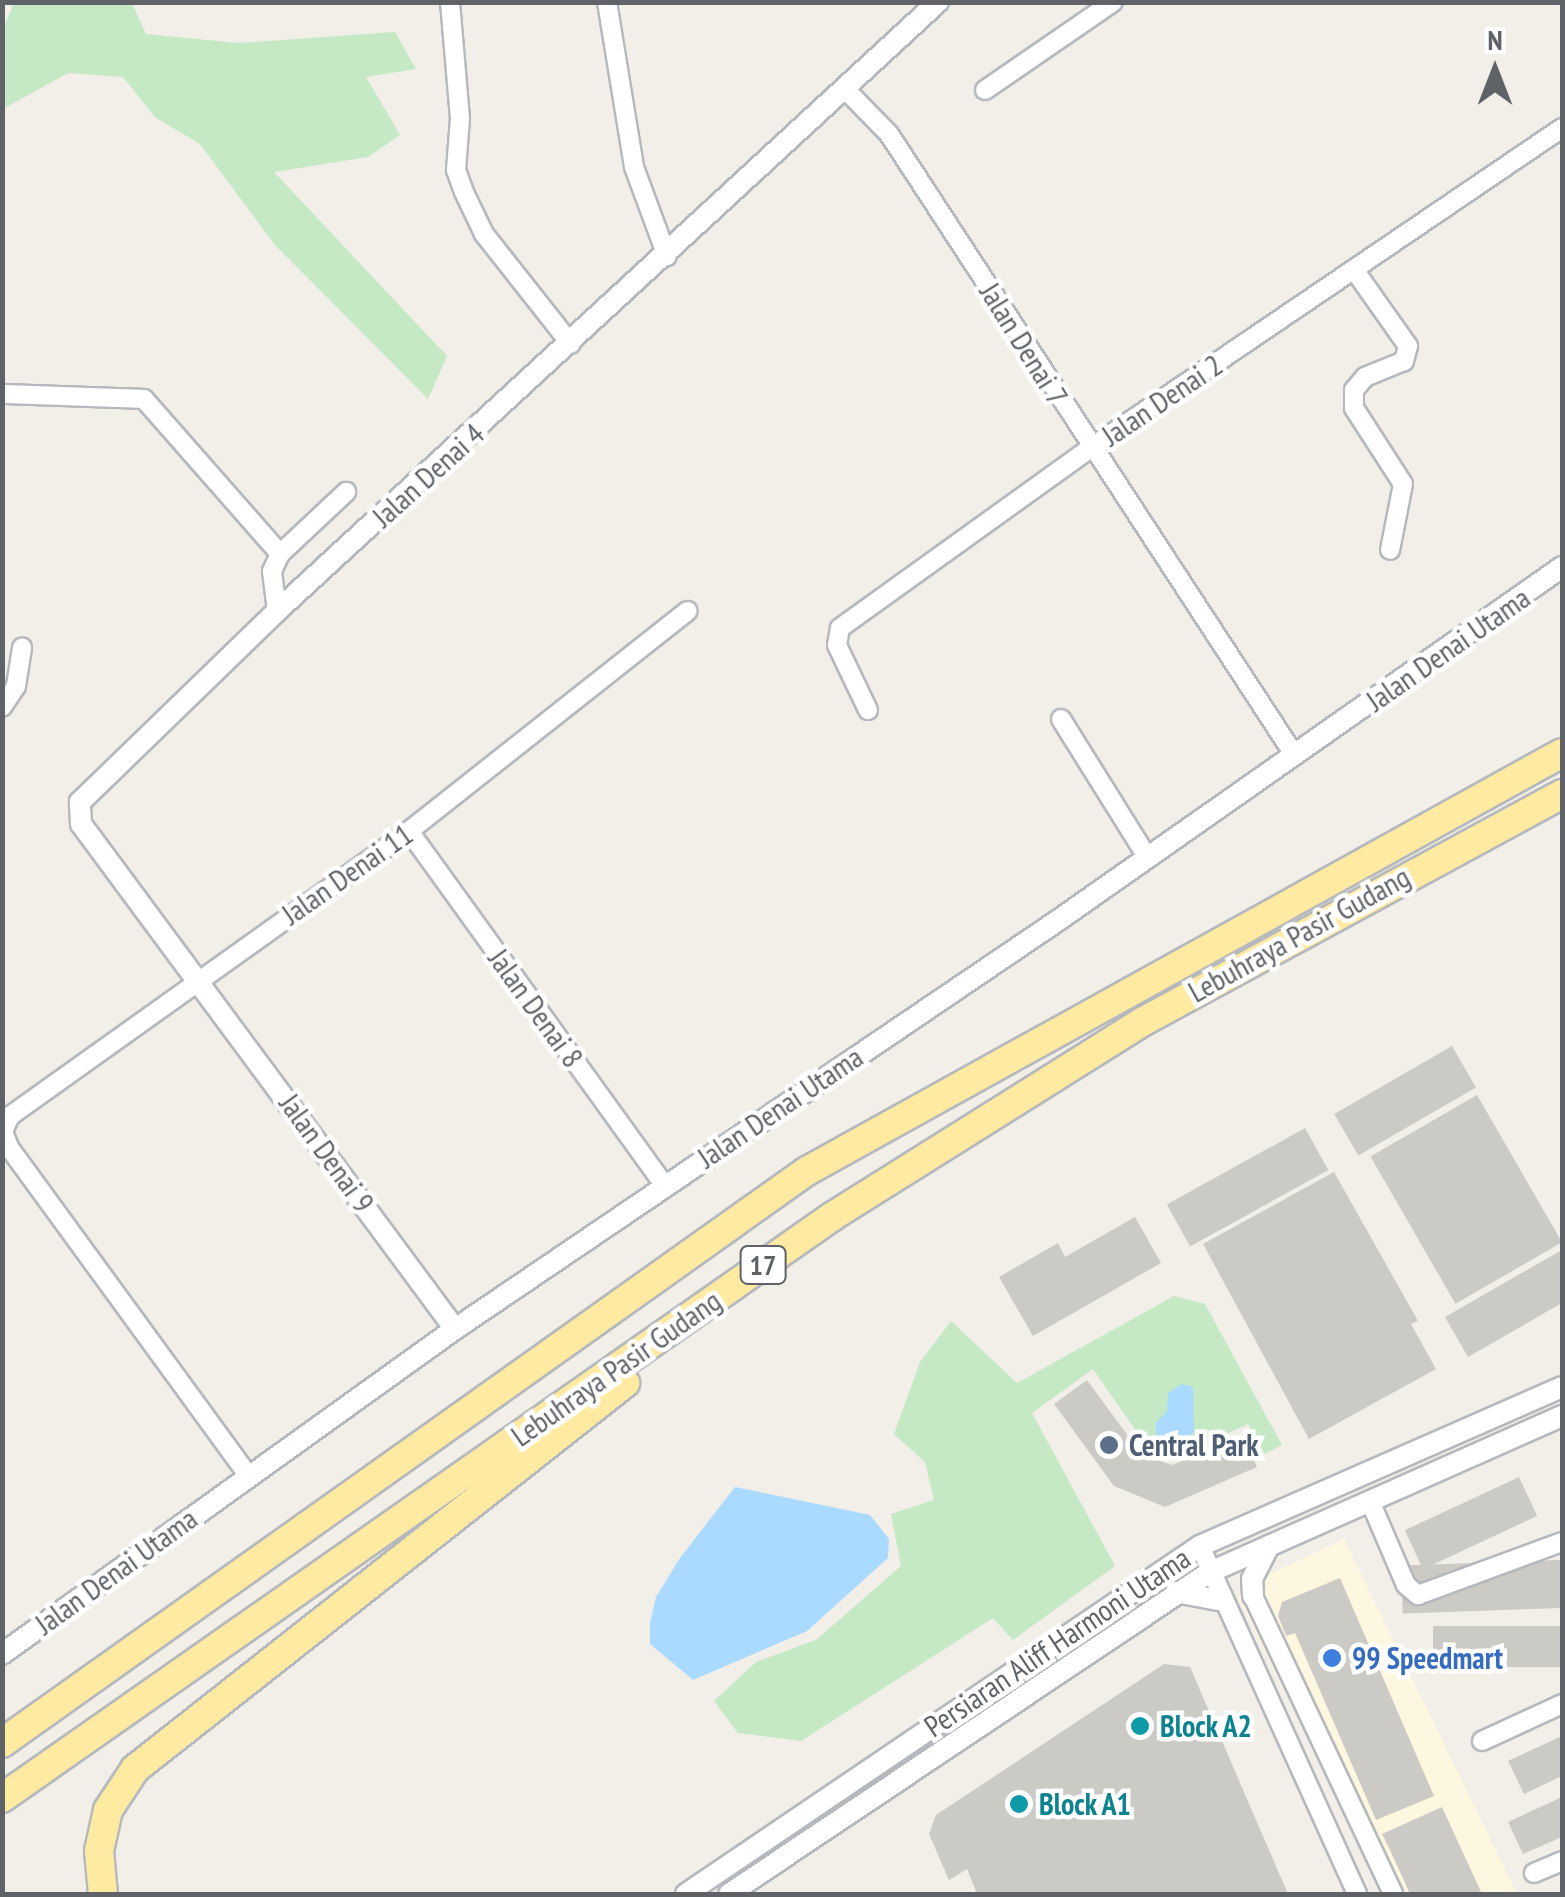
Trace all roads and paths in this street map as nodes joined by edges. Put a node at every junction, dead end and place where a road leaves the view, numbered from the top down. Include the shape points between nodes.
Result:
1 (450, 2) edge
2 (607, 2) edge
3 (938, 2) edge
4 (1113, 2) edge
5 (846, 90) junction
6 (986, 90) dead end
7 (1562, 128) edge
8 (667, 256) junction
9 (1355, 271) junction
10 (571, 344) junction
11 (2, 394) edge
12 (1089, 449) junction
13 (346, 492) dead end
14 (1390, 550) dead end
15 (280, 554) junction
16 (1562, 567) edge
17 (276, 610) junction
18 (688, 611) dead end
19 (22, 647) dead end
20 (2, 707) edge
21 (868, 710) dead end
22 (1061, 718) dead end
23 (1293, 753) junction
24 (1562, 753) edge
25 (1562, 794) edge
26 (409, 831) junction
27 (1148, 858) junction
28 (200, 978) junction
29 (3, 1131) edge
30 (664, 1185) junction
31 (832, 1216) junction
32 (454, 1328) junction
33 (1562, 1387) edge
34 (1562, 1416) edge
35 (248, 1475) junction
36 (1370, 1501) junction
37 (1562, 1542) edge
38 (1200, 1546) junction
39 (1269, 1546) junction
40 (1210, 1572) junction
41 (1176, 1592) junction
42 (1253, 1596) joint
43 (1223, 1602) junction
44 (2, 1654) edge
45 (1562, 1704) edge
46 (1482, 1741) dead end
47 (2, 1743) edge
48 (2, 1798) edge
49 (1325, 1824) junction
50 (1357, 1836) junction
51 (1562, 1861) edge
52 (1344, 1867) junction
53 (1534, 1873) dead end
54 (101, 1881) edge
55 (686, 1894) edge
56 (730, 1894) edge
57 (1357, 1894) edge
58 (1393, 1894) edge

1 - 10 street via 460,118 456,170 484,234
2 - 8 street via 634,167
3 - 5 street, Jalan Denai 4
4 - 6 street
5 - 8 street, Jalan Denai 4
5 - 12 street, Jalan Denai 7 via 889,134
7 - 9 street, Jalan Denai 2
8 - 10 street, Jalan Denai 4
9 - 12 street, Jalan Denai 2
9 - 14 street via 1408,346 1404,361 1365,377 1354,390 1354,408 1403,484
10 - 17 street, Jalan Denai 4
11 - 15 street via 144,399
12 - 21 street, Jalan Denai 2 via 840,628 837,645
12 - 23 street, Jalan Denai 7
13 - 15 street
15 - 17 street via 272,571
16 - 23 street, Jalan Denai Utama
17 - 28 street, Jalan Denai 4 via 87,794 78,812
18 - 26 street, Jalan Denai 11
19 - 20 street via 16,686
22 - 27 street
23 - 27 street, Jalan Denai Utama
24 - 47 highway, Lebuhraya Pasir Gudang / 17 via 806,1171
25 - 31 highway, Lebuhraya Pasir Gudang / 17 via 1161,1011
26 - 28 street, Jalan Denai 11
26 - 30 street, Jalan Denai 8
27 - 30 street, Jalan Denai Utama
28 - 29 street, Jalan Denai 11 via 10,1116
28 - 32 street, Jalan Denai 9
29 - 35 street
30 - 32 street, Jalan Denai Utama
31 - 48 highway, Lebuhraya Pasir Gudang / 17
31 - 54 highway via 136,1770 108,1810
32 - 35 street, Jalan Denai Utama
33 - 38 street, Persiaran Aliff Harmoni Utama
34 - 36 street, Persiaran Aliff Harmoni Utama
35 - 44 street, Jalan Denai Utama
36 - 37 street via 1406,1585 1418,1595
36 - 39 street, Persiaran Aliff Harmoni Utama
38 - 40 street
38 - 55 street, Persiaran Aliff Harmoni Utama
39 - 40 street, Persiaran Aliff Harmoni Utama
39 - 42 street via 1252,1579
40 - 41 street, Persiaran Aliff Harmoni Utama
40 - 43 street
41 - 43 street
41 - 56 street, Persiaran Aliff Harmoni Utama
42 - 50 street
43 - 49 street
45 - 46 street
49 - 50 street
49 - 52 street
50 - 52 street
50 - 58 street
51 - 53 street
52 - 57 street

